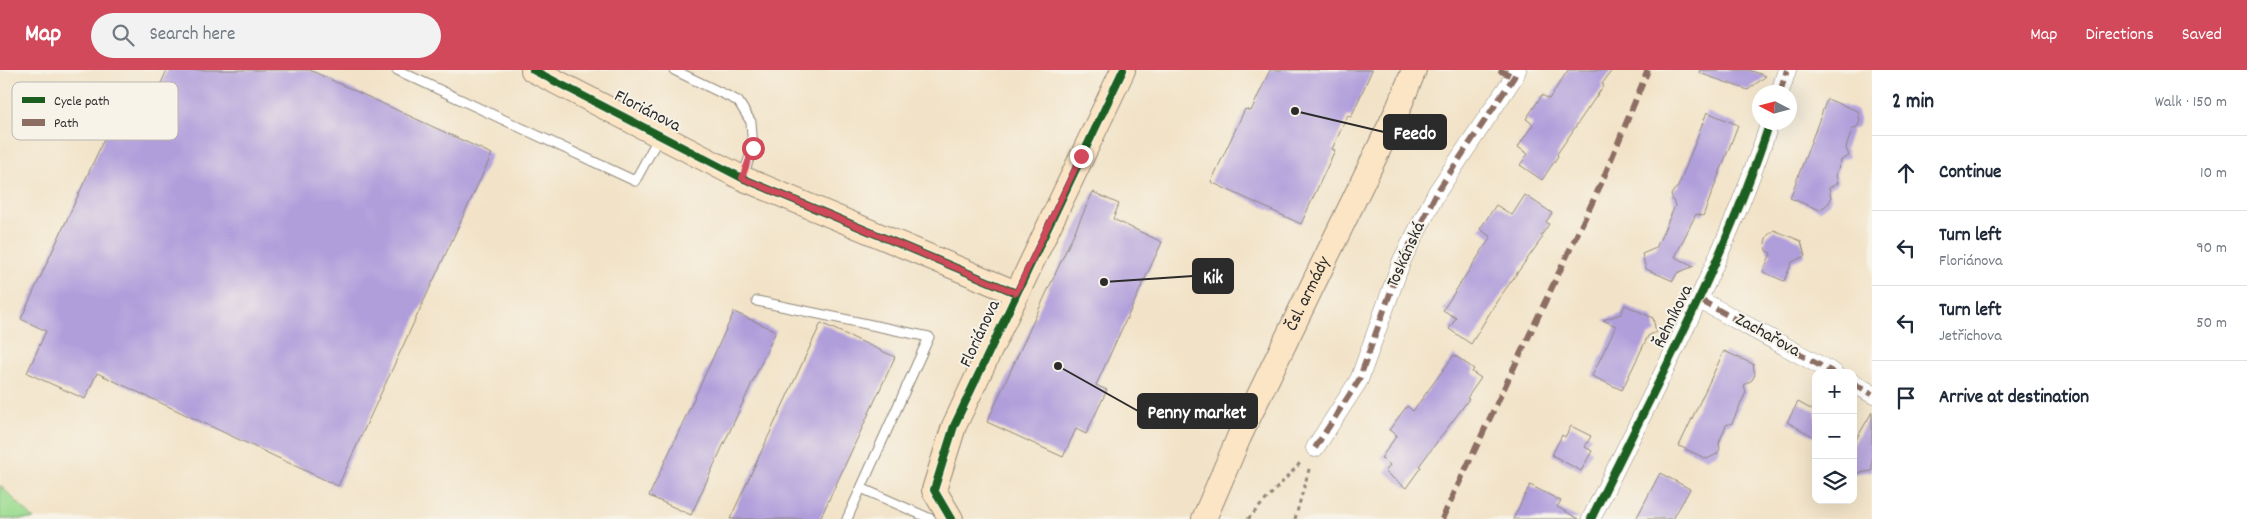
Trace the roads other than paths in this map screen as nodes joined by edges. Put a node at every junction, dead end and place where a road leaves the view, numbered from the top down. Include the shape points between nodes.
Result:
1 (397, 70) edge
2 (533, 70) edge
3 (674, 70) edge
4 (1123, 70) edge
5 (1414, 70) edge
6 (1787, 70) edge
7 (1510, 72) edge
8 (1782, 85) edge
9 (1767, 130) edge
10 (660, 135) junction
11 (742, 178) junction
12 (1016, 293) junction
13 (757, 300) dead end
14 (1700, 300) junction
15 (1827, 369) edge
16 (1857, 385) edge
17 (1872, 394) edge
18 (1315, 448) road end
19 (861, 488) junction
20 (846, 519) edge
21 (931, 519) edge
22 (952, 519) edge
23 (1204, 519) edge
24 (1591, 519) edge

1 - 10 lane via 635,180
2 - 10 street, Floriánova
3 - 11 lane via 738,101 751,122 753,148
4 - 12 street
5 - 23 street, Čsl. armády via 1239,436
6 - 8 street
7 - 18 street, Toskánská via 1437,192 1402,260 1359,380
9 - 14 street, Řehníkova via 1752,178
10 - 11 street, Floriánova
11 - 12 street, Floriánova
12 - 22 street, Floriánova via 954,426 934,490
13 - 19 lane via 929,338
14 - 15 street, Zachařova
14 - 24 street, Řehníkova
16 - 17 street
19 - 20 lane
19 - 21 lane

